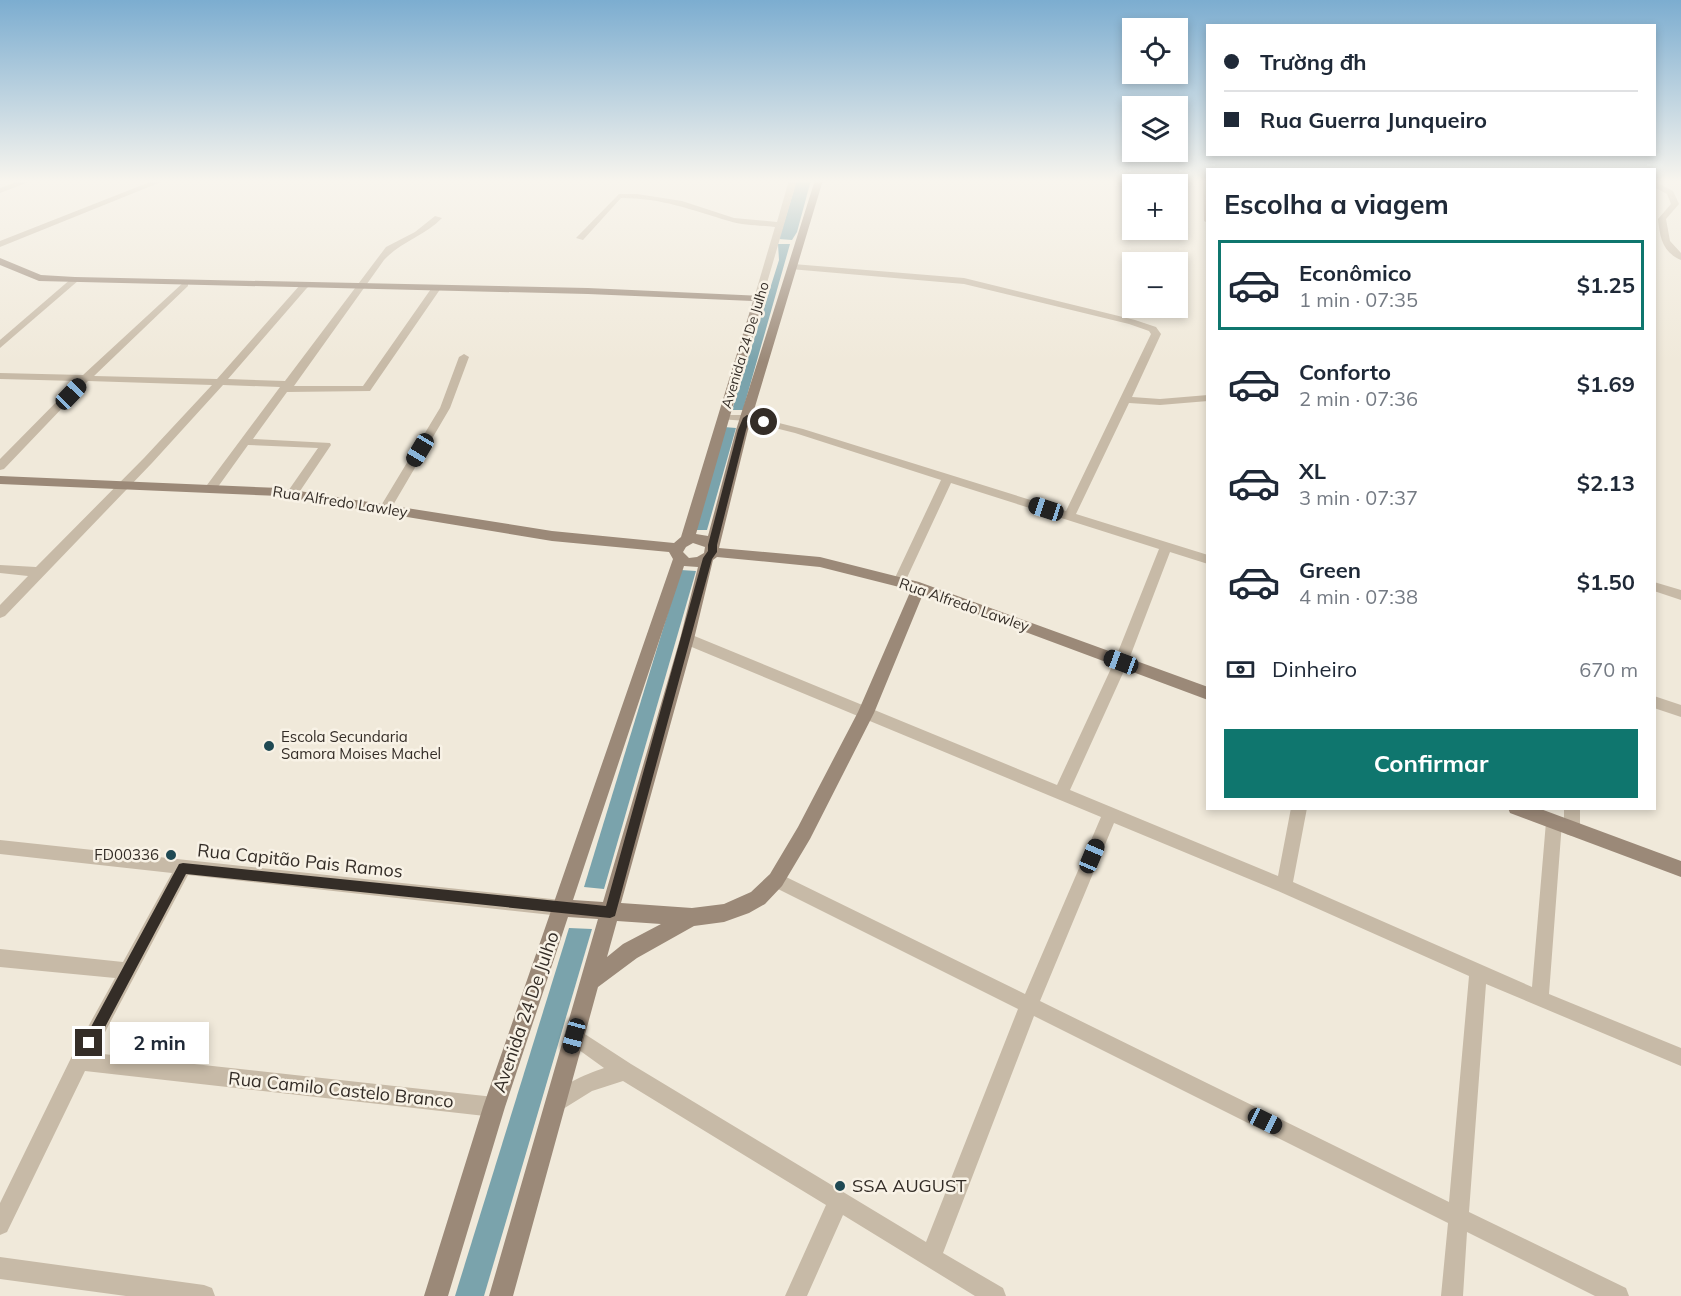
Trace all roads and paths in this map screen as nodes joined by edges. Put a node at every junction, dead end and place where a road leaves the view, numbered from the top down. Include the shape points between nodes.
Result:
1 (405, 240) edge
2 (776, 240) edge
3 (801, 240) edge
4 (1664, 240) edge
5 (1681, 257) edge
6 (0, 261) edge
7 (793, 267) junction
8 (75, 280) junction
9 (184, 284) junction
10 (303, 287) junction
11 (360, 288) junction
12 (435, 288) junction
13 (759, 298) junction
14 (0, 345) edge
15 (464, 357) dead end
16 (0, 376) edge
17 (85, 379) junction
18 (220, 382) junction
19 (288, 387) junction
20 (1206, 398) edge
21 (1124, 400) junction
22 (723, 417) junction
23 (747, 418) junction
24 (246, 442) junction
25 (0, 466) edge
26 (948, 478) junction
27 (0, 480) edge
28 (126, 485) junction
29 (211, 488) junction
30 (292, 494) junction
31 (385, 509) junction
32 (1069, 516) junction
33 (1166, 547) junction
34 (681, 549) junction
35 (711, 552) junction
36 (1206, 560) edge
37 (0, 568) edge
38 (38, 572) junction
39 (899, 582) junction
40 (1656, 586) edge
41 (919, 587) junction
42 (1681, 595) edge
43 (0, 613) edge
44 (687, 639) junction
45 (1121, 662) junction
46 (1206, 693) edge
47 (1656, 703) edge
48 (1681, 711) edge
49 (866, 713) junction
50 (1061, 794) junction
51 (1299, 810) edge
52 (1521, 810) edge
53 (1572, 810) edge
54 (1110, 814) junction
55 (1554, 822) junction
56 (1572, 829) junction
57 (0, 847) edge
58 (183, 868) junction
59 (1681, 869) edge
60 (776, 880) junction
61 (1284, 886) junction
62 (561, 908) junction
63 (610, 912) junction
64 (692, 917) junction
65 (0, 958) edge
66 (1478, 970) junction
67 (126, 971) junction
68 (590, 981) junction
69 (1540, 999) junction
70 (1029, 1005) junction
71 (574, 1036) junction
72 (1681, 1057) edge
73 (80, 1061) junction
74 (624, 1071) junction
75 (555, 1104) junction
76 (494, 1107) junction
77 (838, 1203) junction
78 (1458, 1216) junction
79 (0, 1225) edge
80 (931, 1257) junction
81 (0, 1268) edge
82 (204, 1296) edge
83 (436, 1296) edge
84 (501, 1296) edge
85 (796, 1296) edge
86 (995, 1296) edge
87 (1452, 1296) edge
88 (1618, 1296) edge

1 - 11 street via 389,249
2 - 13 street, Avenida 24 De Julho
3 - 7 street
4 - 5 street
6 - 8 street via 39,278
7 - 21 street via 964,281 1145,325 1153,329 1154,340
7 - 23 street
8 - 9 street
8 - 14 street
9 - 10 street
9 - 17 street
10 - 11 street
10 - 18 street
11 - 12 street
11 - 19 street
12 - 13 street
12 - 19 street via 366,389
13 - 22 street, Avenida 24 De Julho
15 - 31 street via 445,408
16 - 17 street
17 - 18 street
17 - 25 street
18 - 19 street
18 - 28 street
19 - 24 street
20 - 21 street
21 - 32 street
22 - 23 street
22 - 34 street, Avenida 24 De Julho
23 - 26 street
23 - 35 street
24 - 29 street
24 - 30 street via 326,445
26 - 32 street
26 - 39 street
27 - 28 street, Rua Alfredo Lawley
28 - 29 street, Rua Alfredo Lawley
28 - 38 street
29 - 30 street, Rua Alfredo Lawley
30 - 31 street, Rua Alfredo Lawley
31 - 34 street, Rua Alfredo Lawley via 552,536
32 - 33 street
33 - 36 street
33 - 45 street
34 - 35 street via 693,563
34 - 35 street via 702,538
34 - 62 street, Avenida 24 De Julho
35 - 39 street, Rua Alfredo Lawley via 820,562
35 - 44 street
37 - 38 street
38 - 43 street
39 - 41 street, Rua Alfredo Lawley
40 - 42 street
41 - 45 street, Rua Alfredo Lawley
41 - 49 street
44 - 49 street
44 - 63 street
45 - 46 street, Rua Alfredo Lawley
45 - 50 street
47 - 48 street
49 - 50 street
49 - 60 street
50 - 54 street
51 - 61 street
52 - 55 street
53 - 56 street
54 - 61 street
54 - 70 street
55 - 56 street
55 - 69 street
56 - 59 street
57 - 58 street, Rua Capitão Pais Ramos
58 - 62 street, Rua Capitão Pais Ramos
58 - 67 street
60 - 64 street via 742,907
60 - 70 street
61 - 66 street
62 - 63 street
62 - 76 street, Avenida 24 De Julho
63 - 64 street
63 - 68 street
64 - 68 street via 630,951
65 - 67 street
66 - 69 street
66 - 78 street
67 - 73 street
68 - 71 street
69 - 72 street
70 - 78 street
70 - 80 street
71 - 74 street
71 - 75 street
73 - 76 street, Rua Camilo Castelo Branco
73 - 79 street
74 - 75 street via 587,1083
74 - 77 street
75 - 84 street
76 - 83 street, Avenida 24 De Julho
77 - 80 street
77 - 85 street
78 - 87 street
78 - 88 street
80 - 86 street
81 - 82 street

